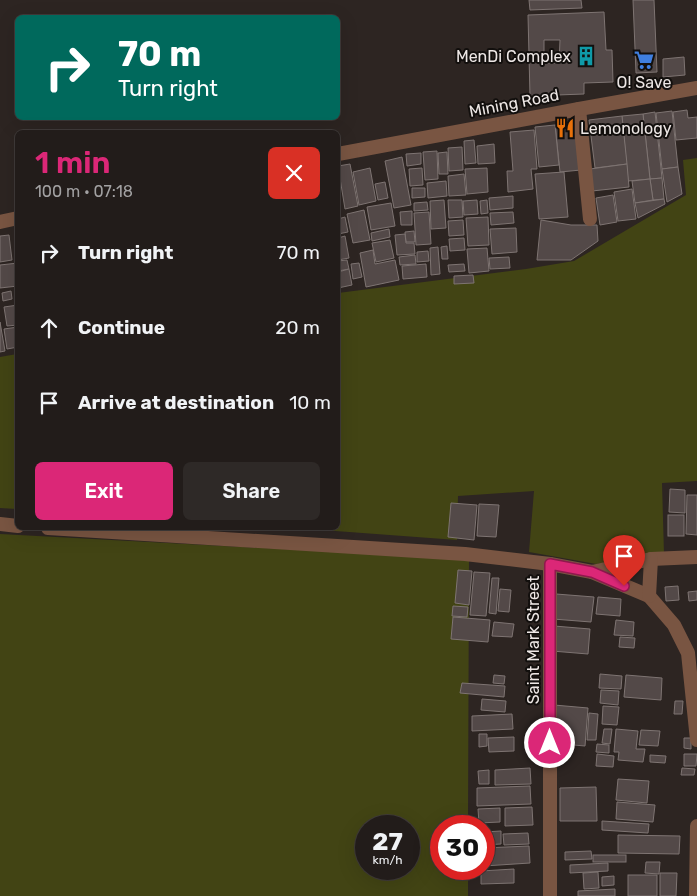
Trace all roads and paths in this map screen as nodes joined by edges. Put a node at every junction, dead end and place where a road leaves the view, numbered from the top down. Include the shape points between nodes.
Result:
1 (697, 88) edge
2 (579, 109) junction
3 (340, 154) edge
4 (15, 219) edge
5 (590, 219) dead end
6 (0, 222) edge
7 (0, 524) edge
8 (15, 526) edge
9 (80, 530) edge
10 (697, 557) edge
11 (651, 559) junction
12 (550, 564) junction
13 (592, 572) junction
14 (649, 596) junction
15 (697, 740) edge
16 (697, 826) edge
17 (550, 896) edge
18 (696, 896) edge

1 - 2 street, Mining Road
2 - 3 street, Mining Road
2 - 5 street
4 - 6 street
7 - 8 street
9 - 12 street via 465,554
10 - 11 street
11 - 13 street
11 - 14 street
12 - 13 street
12 - 17 street, Saint Mark Street
13 - 14 street
14 - 15 street via 674,625 688,653
16 - 18 street

